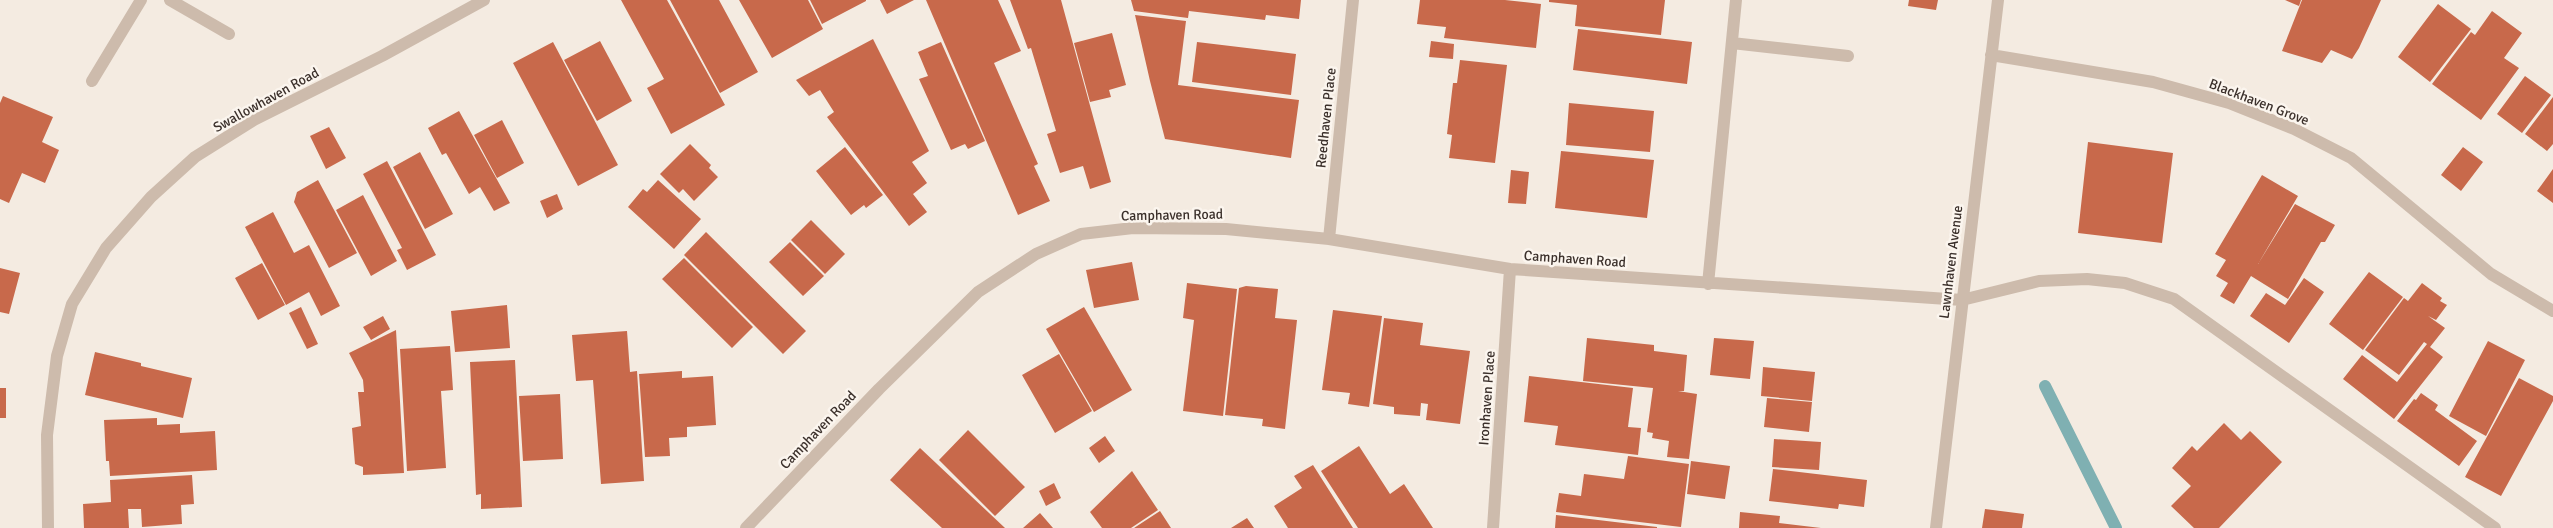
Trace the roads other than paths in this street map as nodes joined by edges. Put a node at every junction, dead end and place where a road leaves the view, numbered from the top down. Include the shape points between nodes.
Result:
1 (141, 0) edge
2 (170, 0) edge
3 (484, 0) edge
4 (1353, 0) edge
5 (1736, 0) edge
6 (1998, 0) edge
7 (229, 34) dead end
8 (1732, 43) junction
9 (1991, 55) junction
10 (1848, 56) dead end
11 (92, 81) dead end
12 (1329, 239) junction
13 (1510, 269) junction
14 (1708, 284) junction
15 (1962, 300) junction
16 (2553, 311) edge
17 (48, 528) edge
18 (746, 528) edge
19 (1493, 528) edge
20 (1936, 528) edge
21 (2495, 528) edge

1 - 11 street
2 - 7 street
3 - 17 street, Swallowhaven Road via 254,120 195,158 150,197 106,248 72,304 57,356 47,435
4 - 12 street, Reedhaven Place
5 - 8 street
6 - 9 street, Lawnhaven Avenue
8 - 10 street
8 - 14 street
9 - 15 street, Lawnhaven Avenue
9 - 16 street, Blackhaven Grove via 2153,82 2229,103 2294,129 2351,158 2491,274
12 - 13 street, Camphaven Road
12 - 18 street, Camphaven Road via 1226,229 1133,228 1081,234 1036,254 978,292 878,389
13 - 14 street, Camphaven Road
13 - 19 street, Ironhaven Place
14 - 15 street, Camphaven Road
15 - 20 street, Lawnhaven Avenue
15 - 21 street, Camphaven Road via 2039,281 2087,279 2125,283 2174,299

